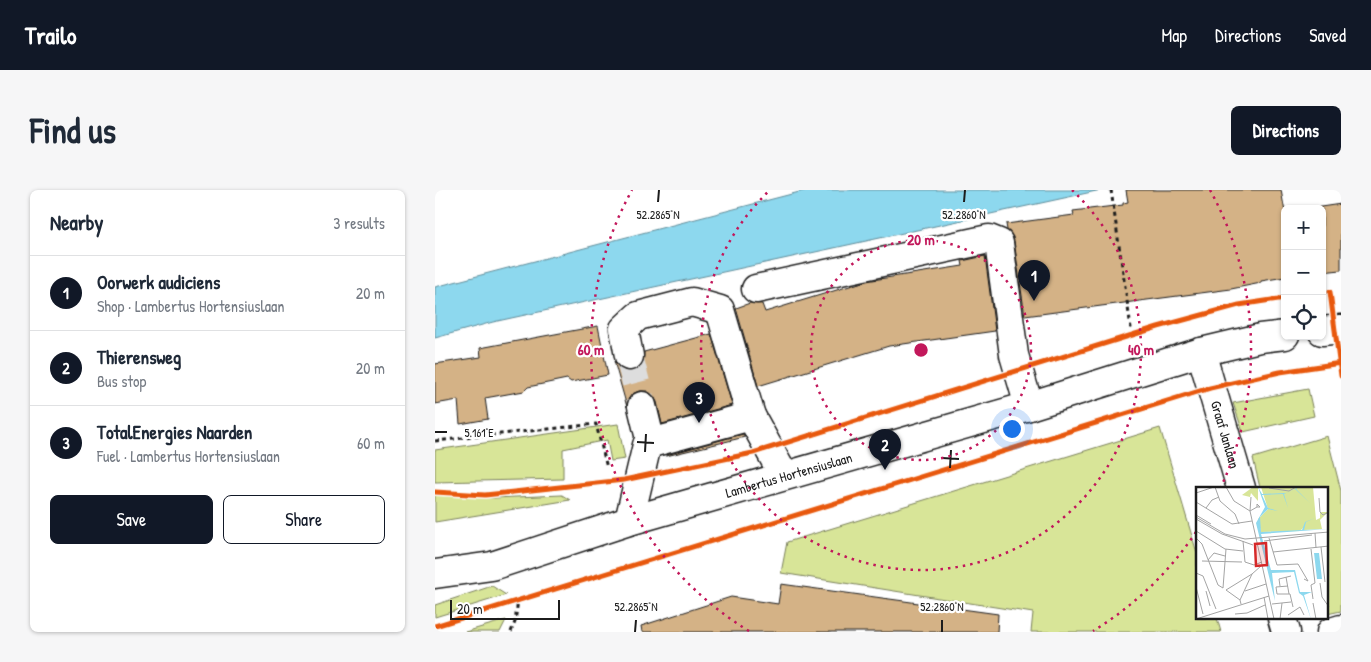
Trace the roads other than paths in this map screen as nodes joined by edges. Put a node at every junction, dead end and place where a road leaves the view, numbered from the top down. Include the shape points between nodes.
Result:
1 (756, 289) dead end
2 (1341, 329) edge
3 (1326, 331) edge
4 (1281, 335) edge
5 (1201, 352) junction
6 (629, 356) tunnel mouth
7 (642, 406) tunnel mouth
8 (1029, 406) junction
9 (751, 416) junction
10 (651, 443) junction
11 (785, 476) junction
12 (1241, 487) edge
13 (629, 521) junction
14 (435, 574) edge
15 (1341, 629) edge
16 (1331, 632) edge

1 - 8 street via 989,239 999,243 1014,355
2 - 3 street
4 - 5 street, Lambertus Hortensiuslaan
5 - 8 street, Lambertus Hortensiuslaan
5 - 12 street, Graaf Janlaan
6 - 9 street via 624,330 638,316 692,302 720,310
7 - 10 street
8 - 11 street, Lambertus Hortensiuslaan
9 - 10 street
9 - 11 street
10 - 13 street via 647,445
11 - 13 street, Lambertus Hortensiuslaan
13 - 14 street, Lambertus Hortensiuslaan via 492,566
15 - 16 street

